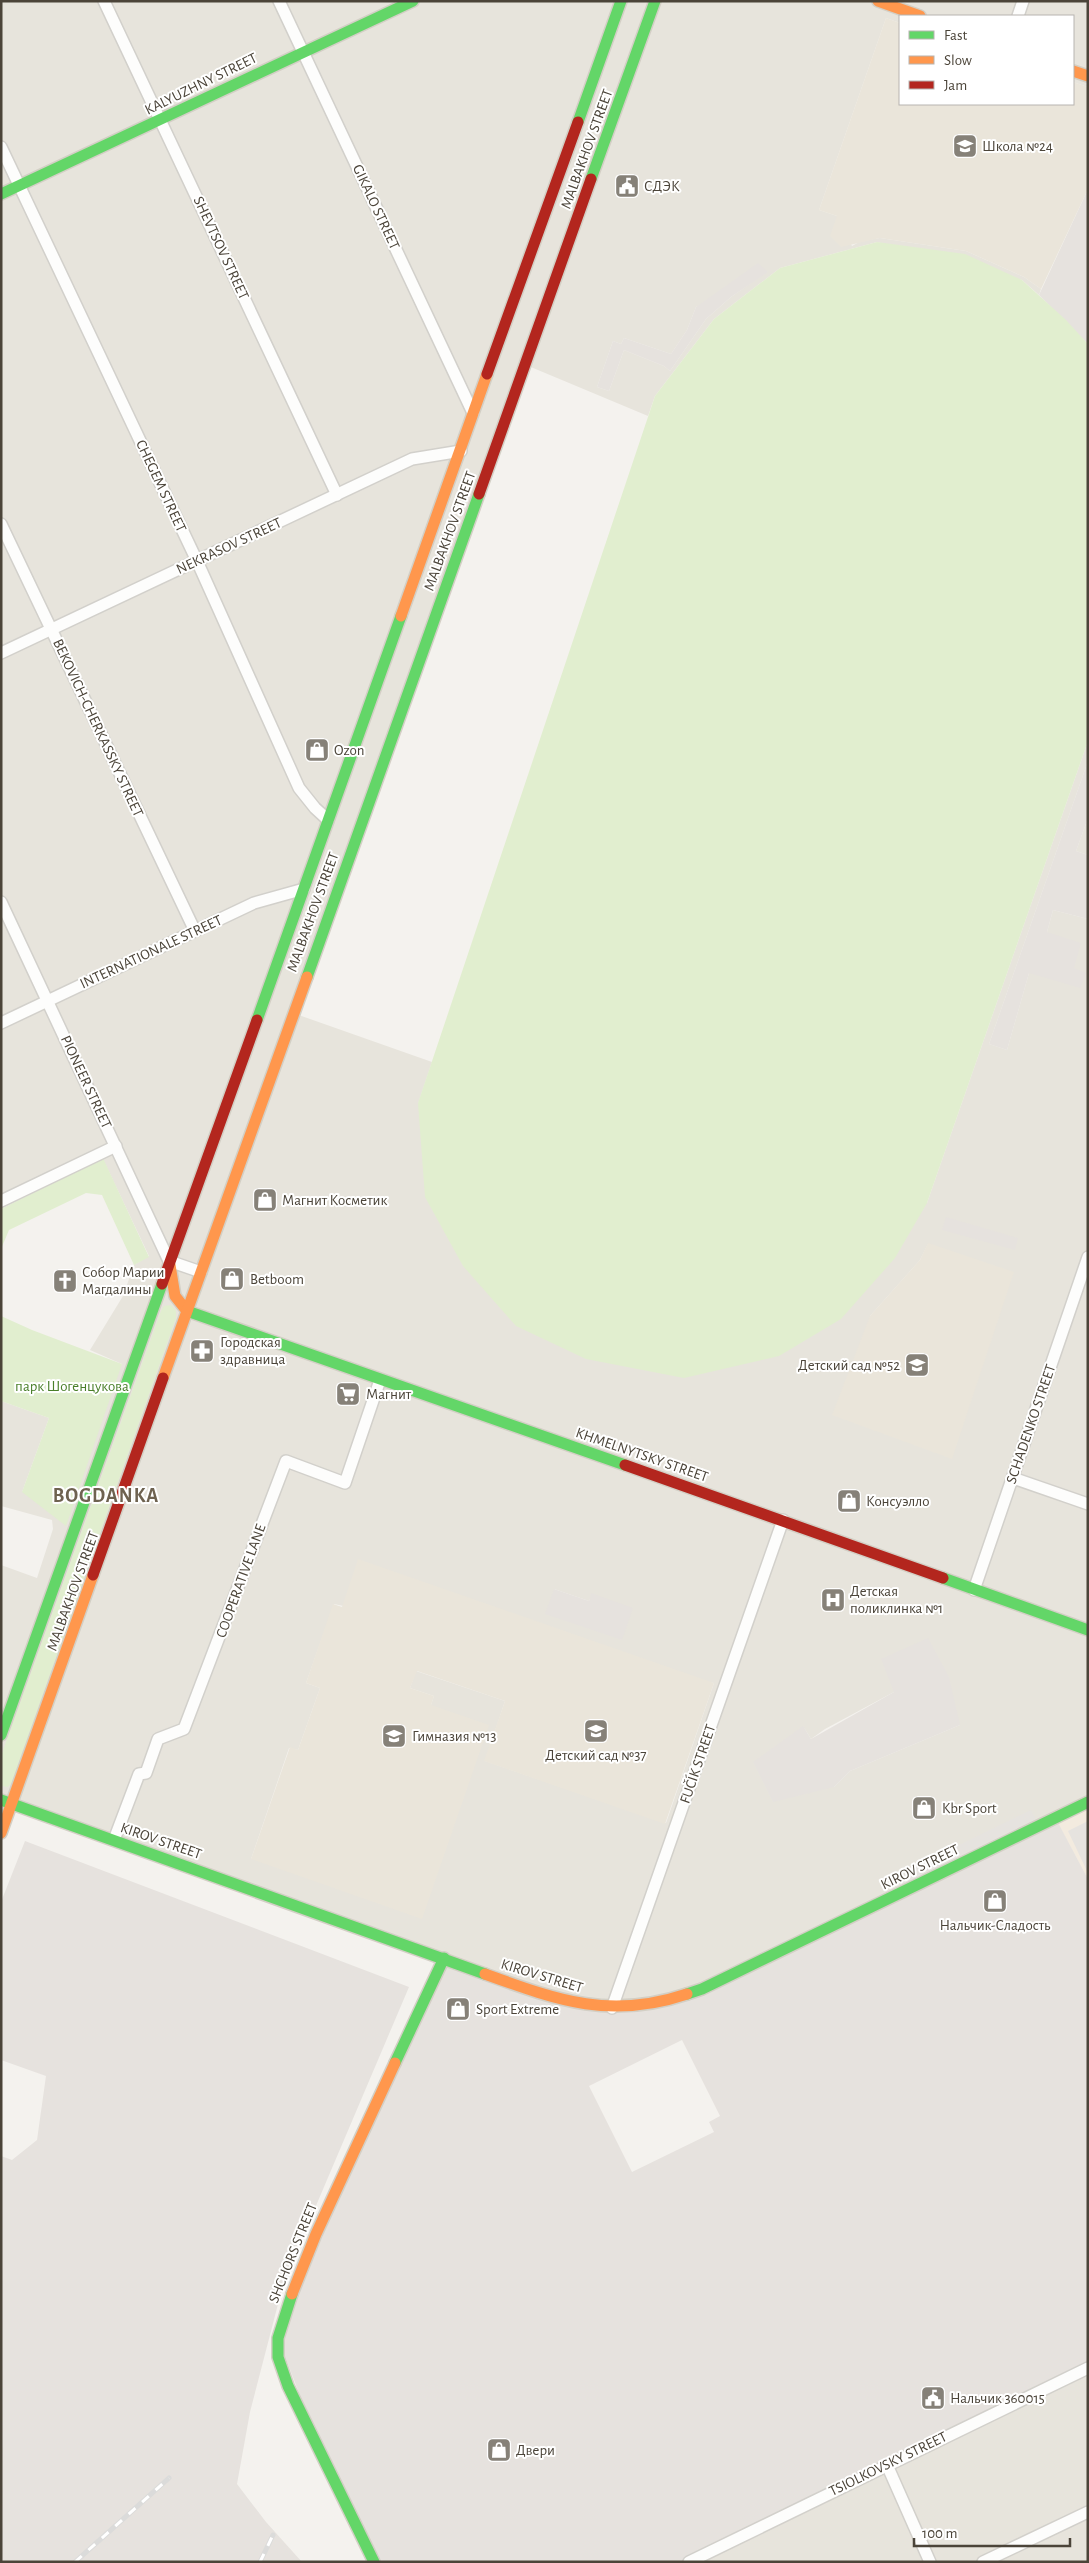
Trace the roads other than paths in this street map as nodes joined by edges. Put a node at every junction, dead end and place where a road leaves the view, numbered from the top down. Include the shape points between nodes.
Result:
1 (104, 1) edge
2 (279, 1) edge
3 (413, 1) edge
4 (621, 1) edge
5 (655, 1) edge
6 (878, 1) edge
7 (1023, 1) edge
8 (902, 5) edge
9 (918, 15) edge
10 (1018, 15) edge
11 (303, 52) junction
12 (1074, 71) edge
13 (1088, 76) edge
14 (161, 120) junction
15 (1, 147) edge
16 (20, 185) junction
17 (1, 194) edge
18 (474, 413) junction
19 (460, 451) junction
20 (337, 495) junction
21 (1, 524) edge
22 (197, 561) junction
23 (51, 631) junction
24 (1, 653) edge
25 (328, 820) junction
26 (304, 889) junction
27 (1, 902) edge
28 (195, 931) junction
29 (48, 1001) junction
30 (1, 1022) edge
31 (116, 1146) junction
32 (1, 1202) edge
33 (1088, 1257) edge
34 (169, 1261) junction
35 (200, 1272) junction
36 (175, 1296) junction
37 (156, 1299) junction
38 (187, 1311) junction
39 (380, 1380) junction
40 (1013, 1478) junction
41 (1088, 1504) edge
42 (783, 1520) junction
43 (974, 1590) junction
44 (1088, 1630) edge
45 (1, 1735) edge
46 (6, 1802) edge
47 (1088, 1802) edge
48 (1, 1833) edge
49 (114, 1840) junction
50 (444, 1958) junction
51 (612, 2008) junction
52 (1088, 2368) edge
53 (887, 2465) junction
54 (1088, 2512) edge
55 (374, 2562) edge
56 (689, 2562) edge
57 (930, 2562) edge
58 (983, 2562) edge

1 - 14 street, SHEVTSOV STREET
2 - 11 street, GIKALO STREET
3 - 11 main road, KALYUZHNY STREET
4 - 18 main road, MALBAKHOV STREET
5 - 35 main road, MALBAKHOV STREET
6 - 8 main road
7 - 10 street
8 - 9 main road
11 - 14 main road, KALYUZHNY STREET
11 - 18 street, GIKALO STREET
12 - 13 main road
14 - 16 main road, KALYUZHNY STREET
14 - 20 street, SHEVTSOV STREET
15 - 16 street, CHEGEM STREET
16 - 17 main road, KALYUZHNY STREET
16 - 22 street, CHEGEM STREET
18 - 19 main road, MALBAKHOV STREET
19 - 20 street, NEKRASOV STREET via 412,459
19 - 25 main road, MALBAKHOV STREET
20 - 22 street, NEKRASOV STREET
21 - 23 street, BEKOVICH-CHERKASSKY STREET
22 - 23 street, NEKRASOV STREET
22 - 25 street, CHEGEM STREET via 299,788
23 - 24 street, NEKRASOV STREET
23 - 28 street, BEKOVICH-CHERKASSKY STREET
25 - 26 main road, MALBAKHOV STREET
26 - 28 street, INTERNATIONALE STREET via 254,903
26 - 34 main road, MALBAKHOV STREET
27 - 29 street, PIONEER STREET
28 - 29 street, INTERNATIONALE STREET
29 - 30 street, INTERNATIONALE STREET
29 - 31 street, PIONEER STREET
31 - 32 street
31 - 34 street, PIONEER STREET
33 - 40 street, SCHADENKO STREET
34 - 35 street
34 - 36 main road
34 - 37 main road, MALBAKHOV STREET
35 - 38 main road, MALBAKHOV STREET
36 - 37 main road
36 - 38 main road
37 - 45 main road, MALBAKHOV STREET
38 - 39 main road, KHMELNYTSKY STREET
38 - 46 main road, MALBAKHOV STREET via 100,1560
39 - 42 main road, KHMELNYTSKY STREET
39 - 49 street, COOPERATIVE LANE via 345,1483 286,1461 184,1729 158,1739 146,1773 139,1774
40 - 41 street
40 - 43 street, SCHADENKO STREET
42 - 43 main road, KHMELNYTSKY STREET
42 - 51 street, FUČÍK STREET
43 - 44 main road, KHMELNYTSKY STREET
46 - 48 main road, MALBAKHOV STREET
46 - 49 main road, KIROV STREET
47 - 51 main road, KIROV STREET via 702,1989 653,2005
49 - 50 main road, KIROV STREET
50 - 51 main road, KIROV STREET via 552,1998
50 - 55 main road, SHCHORS STREET via 316,2234 292,2292 278,2338 280,2367 288,2386
52 - 53 street, TSIOLKOVSKY STREET
53 - 56 street, TSIOLKOVSKY STREET
53 - 57 street
54 - 58 street

